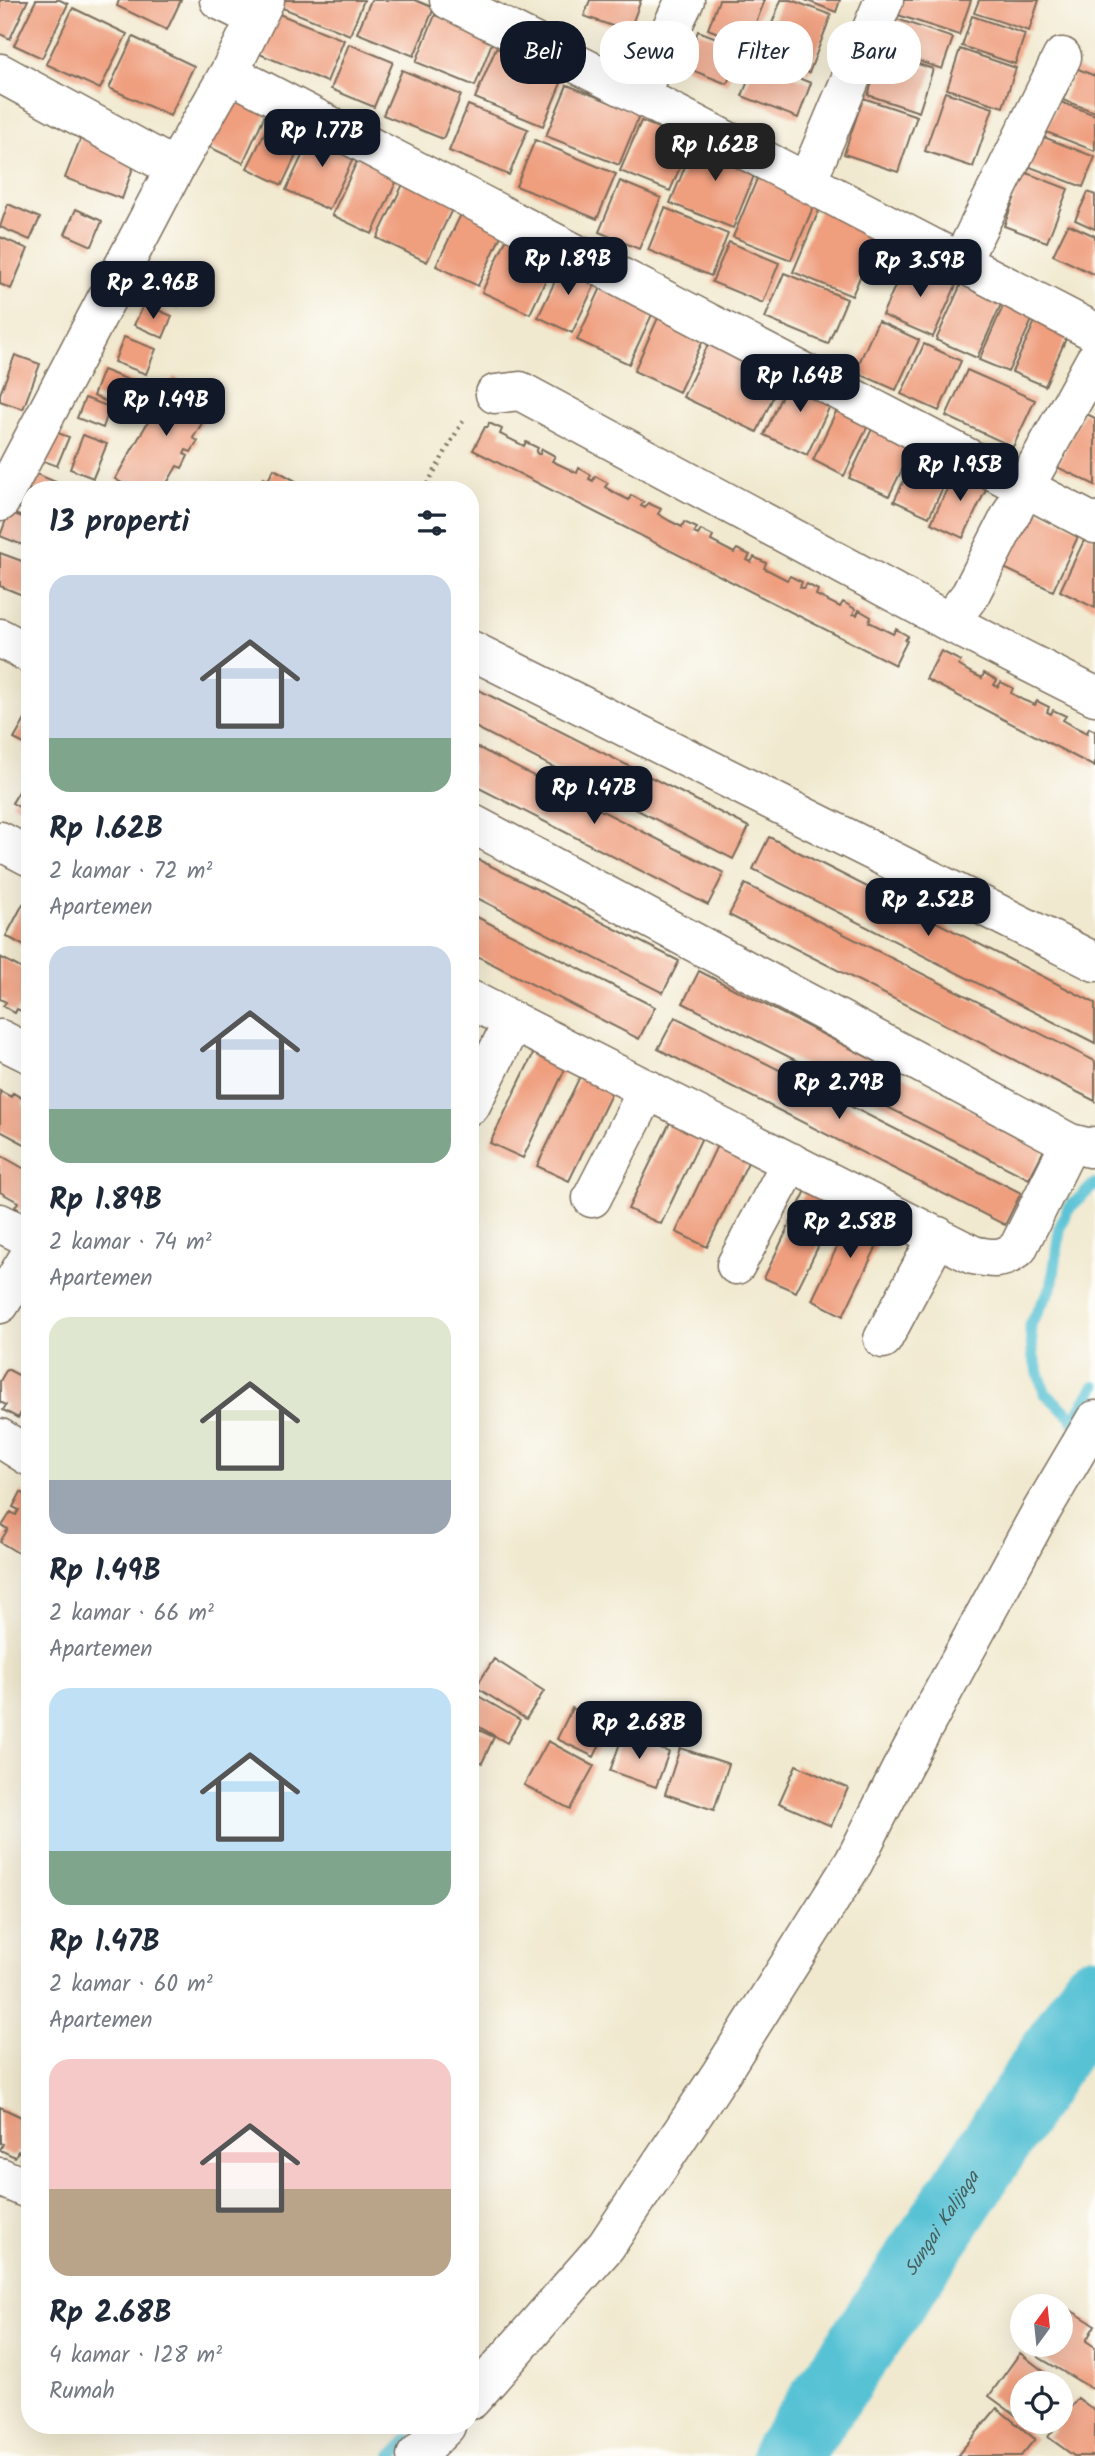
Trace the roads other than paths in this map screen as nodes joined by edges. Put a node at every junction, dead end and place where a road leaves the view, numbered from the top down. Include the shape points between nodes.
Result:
1 (219, 0) edge
2 (449, 0) edge
3 (685, 0) edge
4 (884, 0) edge
5 (260, 9) edge
6 (491, 9) edge
7 (1062, 57) dead end
8 (0, 73) edge
9 (229, 73) junction
10 (639, 95) junction
11 (175, 168) junction
12 (807, 182) junction
13 (961, 262) junction
14 (1095, 332) edge
15 (1095, 360) edge
16 (495, 394) road end
17 (12, 450) edge
18 (1025, 488) junction
19 (0, 502) edge
20 (1095, 524) edge
21 (949, 622) junction
22 (0, 638) edge
23 (21, 649) edge
24 (479, 654) edge
25 (1095, 696) edge
26 (479, 827) edge
27 (0, 841) edge
28 (21, 852) edge
29 (1095, 962) edge
30 (479, 1004) edge
31 (513, 1021) junction
32 (0, 1039) edge
33 (21, 1050) edge
34 (479, 1089) edge
35 (648, 1089) junction
36 (1083, 1145) edge
37 (791, 1162) junction
38 (592, 1198) dead end
39 (0, 1223) edge
40 (21, 1234) edge
41 (938, 1236) junction
42 (736, 1265) dead end
43 (21, 1270) edge
44 (0, 1304) edge
45 (883, 1339) dead end
46 (1095, 1420) edge
47 (0, 1438) edge
48 (21, 1451) edge
49 (0, 2177) edge
50 (21, 2186) edge
51 (479, 2391) edge
52 (438, 2434) edge
53 (416, 2456) edge

1 - 5 street
2 - 6 street
3 - 10 street
4 - 12 street
5 - 9 street
6 - 10 street
7 - 13 street
8 - 11 street
9 - 11 street
9 - 18 street
10 - 12 street
11 - 17 street
12 - 13 street
13 - 14 street
15 - 18 street
16 - 21 street via 520,391
17 - 19 street
18 - 20 street
18 - 21 street via 970,595
21 - 25 street
22 - 23 street
24 - 29 street
26 - 36 street
27 - 28 street
30 - 31 street
31 - 34 street
31 - 35 street
32 - 33 street
35 - 37 street
35 - 38 street
36 - 41 street via 1018,1248 1007,1258 973,1255
37 - 41 street
37 - 42 street
39 - 40 street
41 - 45 street
43 - 44 street
46 - 51 street via 1039,1515 854,1862 721,2073 606,2246
47 - 48 street
49 - 50 street
52 - 53 street

